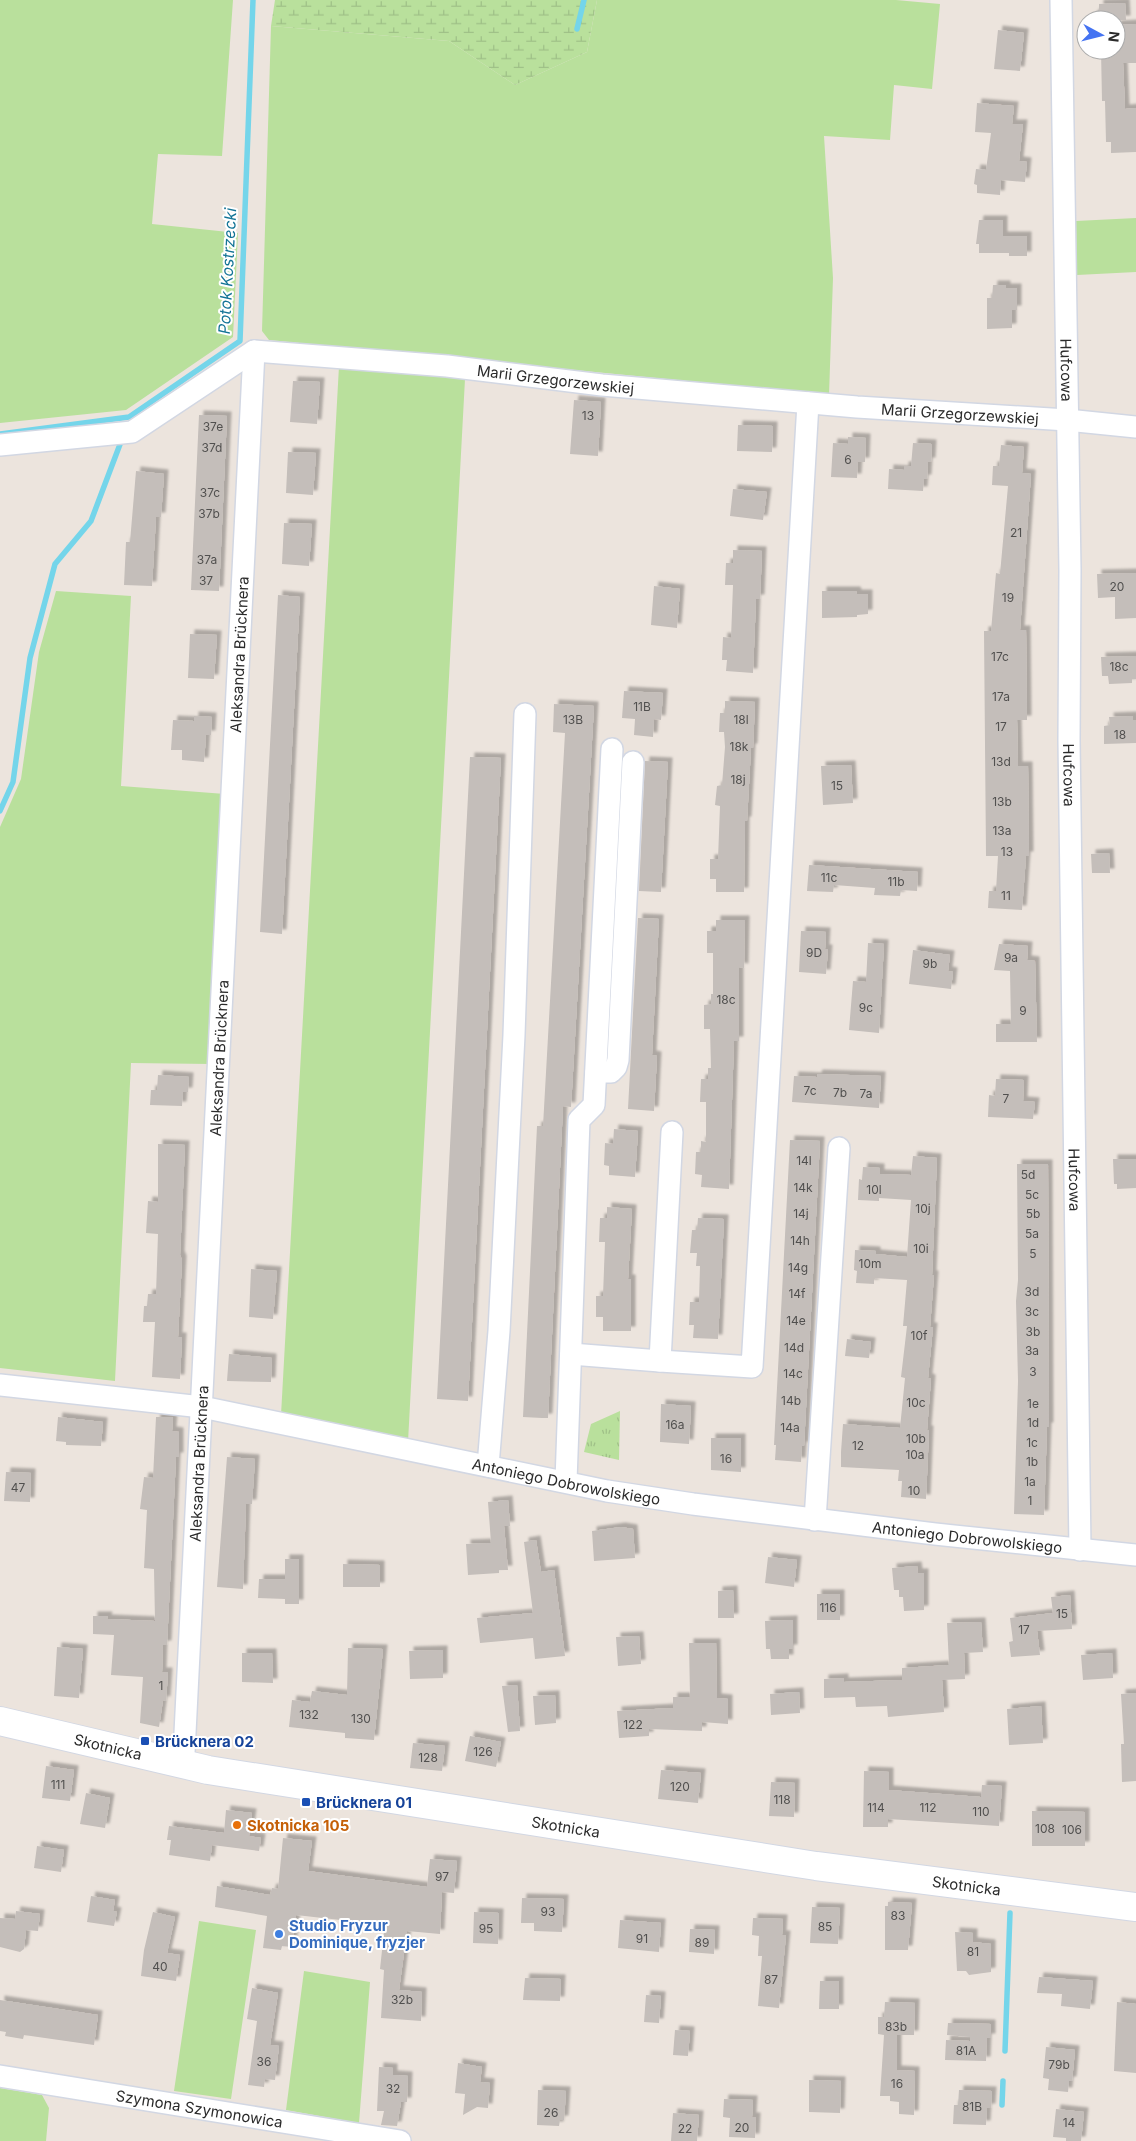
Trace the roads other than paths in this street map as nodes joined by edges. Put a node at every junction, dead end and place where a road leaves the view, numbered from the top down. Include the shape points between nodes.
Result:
1 (1061, 0) edge
2 (254, 351) junction
3 (808, 403) junction
4 (1067, 420) junction
5 (1136, 427) edge
6 (0, 445) edge
7 (525, 714) dead end
8 (612, 750) dead end
9 (633, 762) dead end
10 (596, 1072) junction
11 (672, 1132) dead end
12 (840, 1148) dead end
13 (571, 1354) junction
14 (660, 1361) junction
15 (0, 1385) edge
16 (202, 1407) junction
17 (488, 1466) junction
18 (566, 1481) junction
19 (815, 1520) junction
20 (1080, 1550) junction
21 (1136, 1555) edge
22 (0, 1721) edge
23 (182, 1765) junction
24 (1136, 1907) edge
25 (0, 2076) edge
26 (400, 2141) edge

1 - 4 street, Hufcowa
2 - 3 street, Marii Grzegorzewskiej via 447,366 602,385
2 - 6 street via 132,432
2 - 16 street, Aleksandra Brücknera
3 - 4 street, Marii Grzegorzewskiej
3 - 14 street via 752,1367
4 - 5 street, Marii Grzegorzewskiej
4 - 20 street, Hufcowa
7 - 17 street via 514,1035
8 - 10 street
9 - 10 street via 618,1060 611,1072
10 - 13 street via 594,1105 579,1120
11 - 14 street
12 - 19 street
13 - 14 street
13 - 18 street
15 - 16 street, Antoniego Dobrowolskiego
16 - 17 street, Antoniego Dobrowolskiego
16 - 23 street, Aleksandra Brücknera
17 - 18 street, Antoniego Dobrowolskiego
18 - 19 street, Antoniego Dobrowolskiego via 616,1493
19 - 20 street, Antoniego Dobrowolskiego
20 - 21 street, Antoniego Dobrowolskiego
22 - 23 street, Skotnicka
23 - 24 street, Skotnicka via 816,1866
25 - 26 street, Szymona Szymonowica

